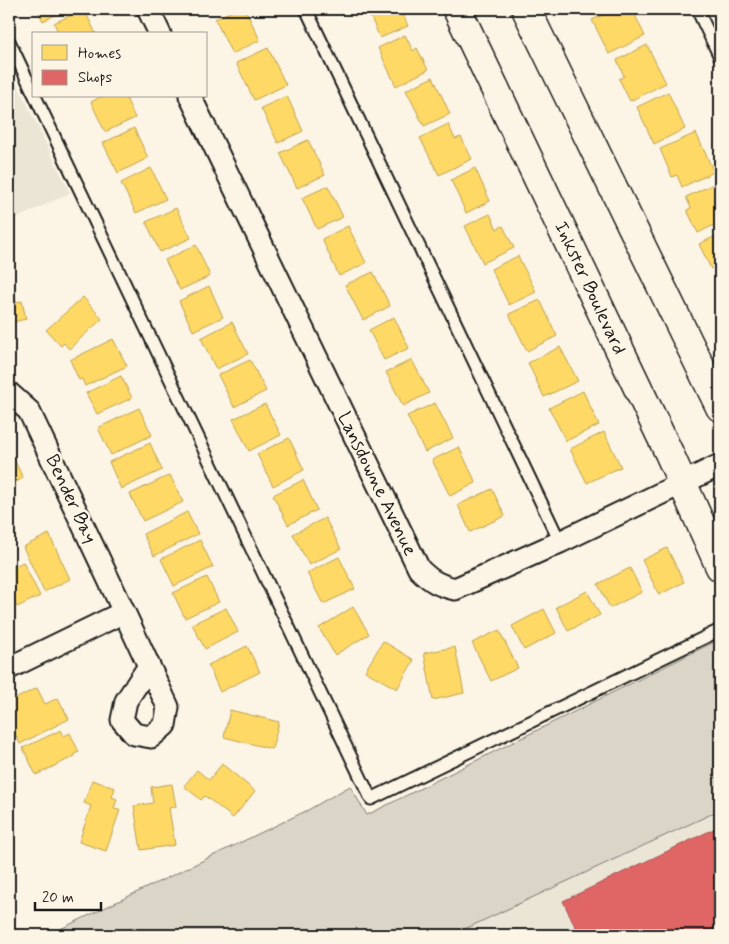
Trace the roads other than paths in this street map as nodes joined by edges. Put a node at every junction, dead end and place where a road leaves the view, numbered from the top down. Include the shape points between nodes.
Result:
1 (148, 9) edge
2 (306, 9) edge
3 (457, 9) edge
4 (526, 9) edge
5 (697, 9) edge
6 (159, 32) edge
7 (9, 41) edge
8 (720, 57) edge
9 (32, 91) edge
10 (35, 98) edge
11 (191, 98) edge
12 (9, 393) edge
13 (720, 408) edge
14 (720, 465) edge
15 (682, 482) junction
16 (560, 542) junction
17 (720, 567) edge
18 (124, 612) junction
19 (720, 630) edge
20 (149, 666) dead end
21 (9, 668) edge

1 - 6 street
2 - 16 lane
3 - 15 main road, Inkster Boulevard
4 - 13 main road
5 - 8 lane
7 - 9 lane
10 - 19 lane via 371,799
11 - 16 street, Lansdowne Avenue via 419,569 430,580 456,589
12 - 18 street, Bender Bay via 29,411
14 - 15 street, Lansdowne Avenue
15 - 16 street, Lansdowne Avenue
15 - 17 main road, Inkster Boulevard
18 - 20 street, Bender Bay
18 - 21 street

